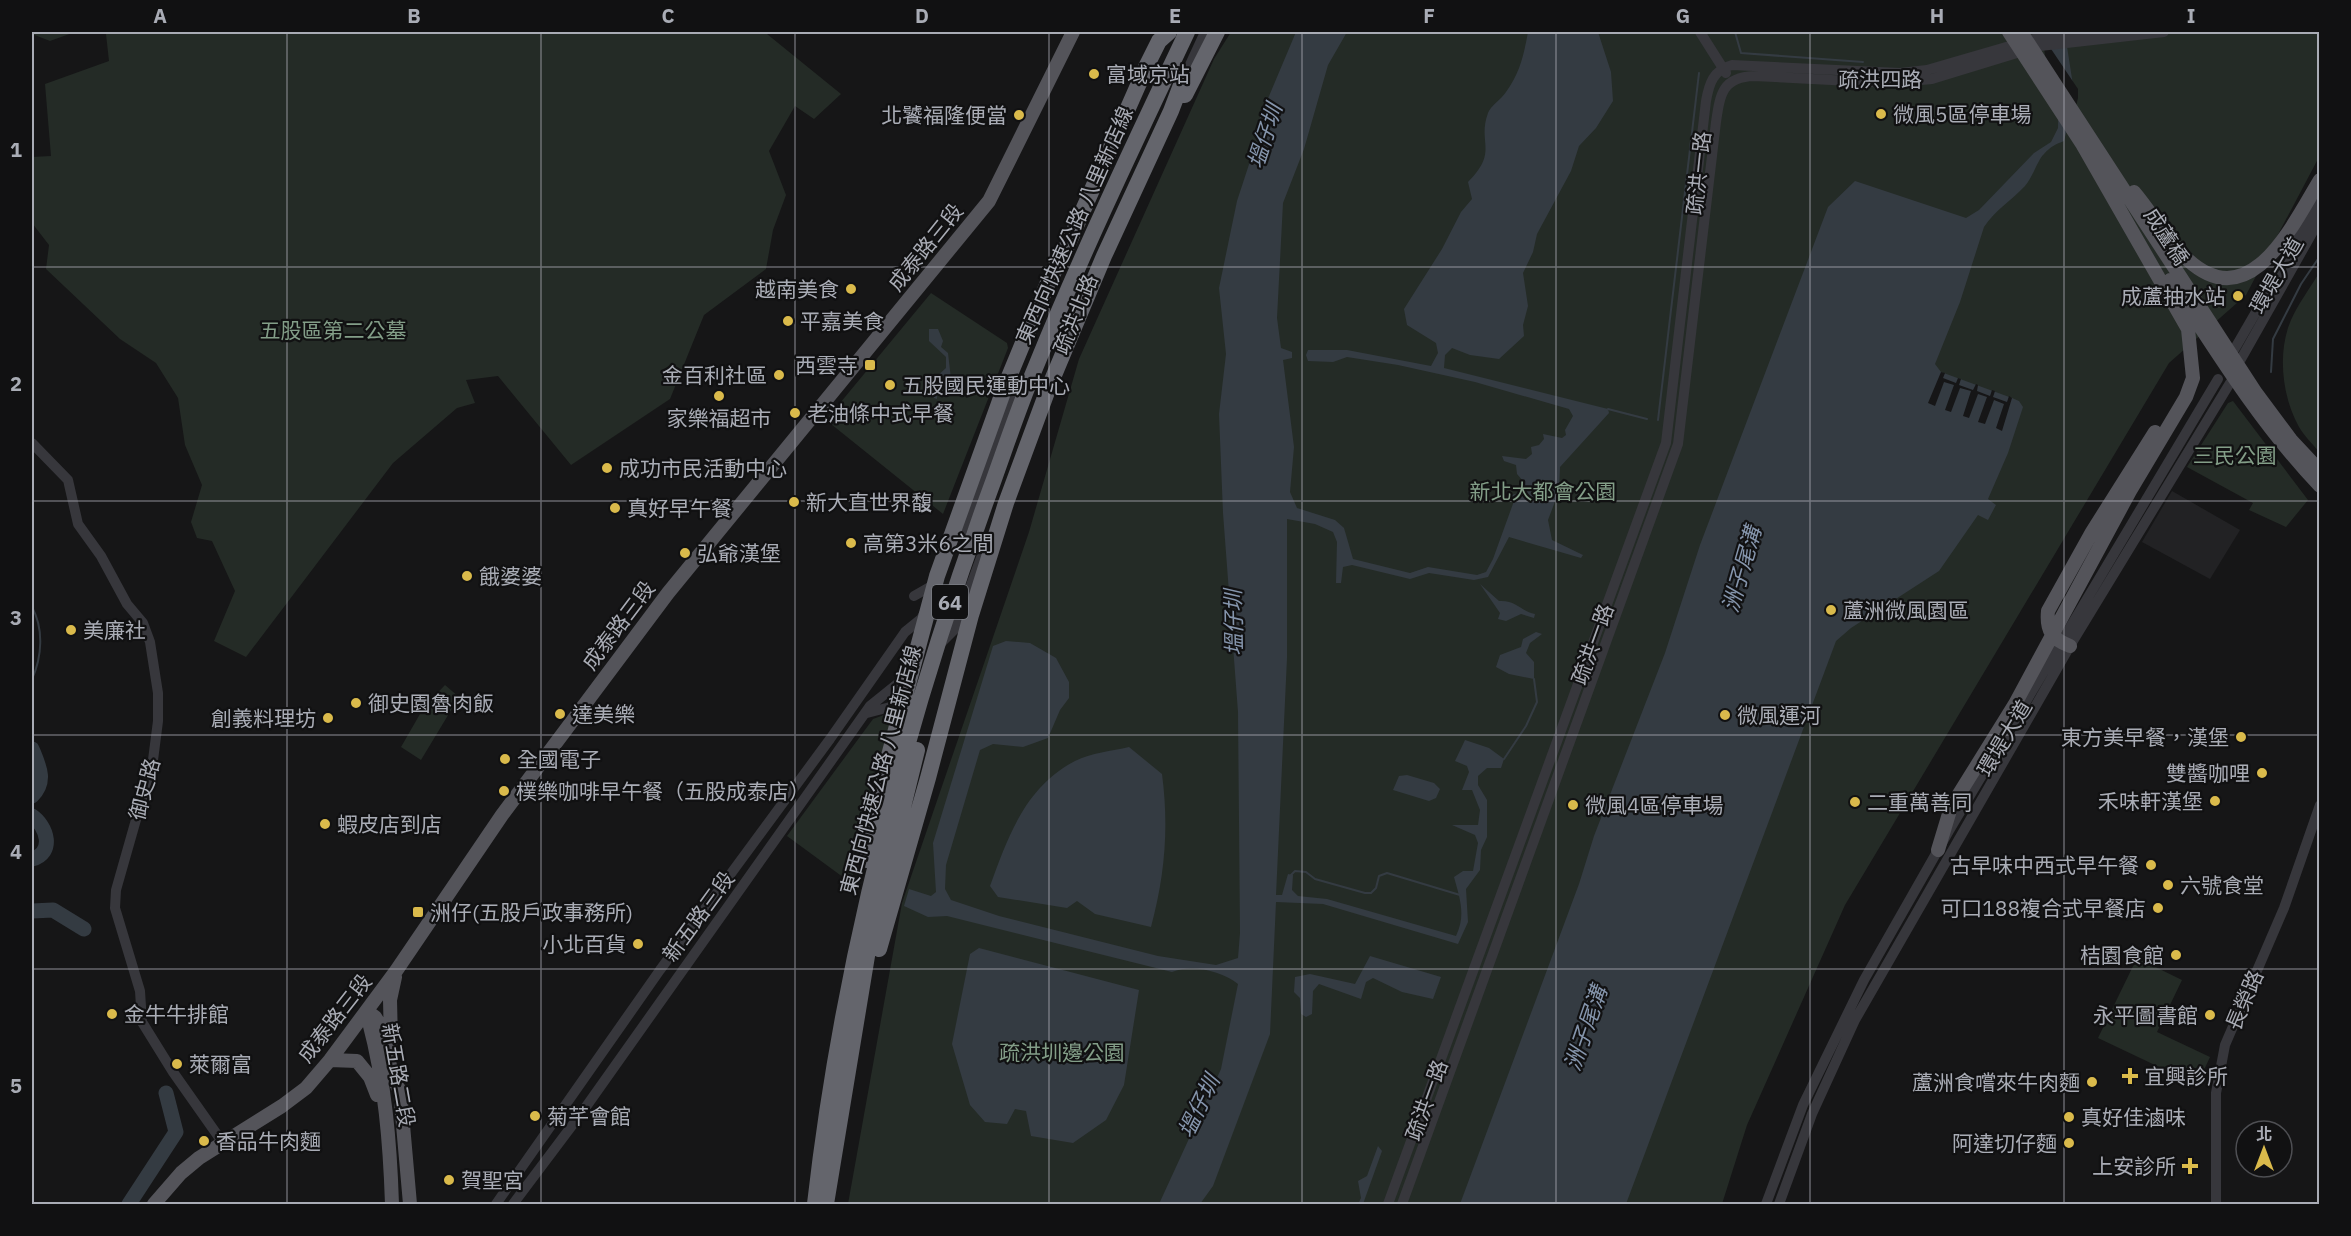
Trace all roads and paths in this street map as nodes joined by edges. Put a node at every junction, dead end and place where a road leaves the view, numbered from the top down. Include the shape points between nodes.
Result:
1 (1073, 32) edge
2 (1171, 32) edge
3 (1179, 32) edge
4 (1187, 32) edge
5 (1198, 32) edge
6 (1205, 32) edge
7 (1217, 32) edge
8 (1700, 32) edge
9 (2009, 32) edge
10 (2020, 32) edge
11 (2103, 32) edge
12 (2164, 32) edge
13 (2069, 39) junction
14 (2038, 42) junction
15 (1723, 68) junction
16 (1184, 77) junction
17 (1731, 81) junction
18 (2081, 142) junction
19 (2102, 154) junction
20 (2319, 180) edge
21 (2319, 201) edge
22 (2319, 219) edge
23 (2234, 350) dead end
24 (1034, 351) junction
25 (2241, 359) dead end
26 (2218, 379) dead end
27 (1047, 381) junction
28 (2230, 383) dead end
29 (2186, 397) junction
30 (32, 443) edge
31 (2319, 471) edge
32 (2319, 486) edge
33 (943, 579) junction
34 (915, 596) dead end
35 (905, 632) joint
36 (2066, 644) junction
37 (923, 663) joint
38 (867, 713) junction
39 (911, 722) dead end
40 (2319, 805) edge
41 (1938, 850) junction
42 (396, 971) junction
43 (847, 984) junction
44 (367, 1011) junction
45 (855, 1025) junction
46 (330, 1060) junction
47 (400, 1091) junction
48 (389, 1137) junction
49 (223, 1143) junction
50 (154, 1204) edge
51 (392, 1204) edge
52 (410, 1204) edge
53 (496, 1204) edge
54 (513, 1204) edge
55 (814, 1204) edge
56 (826, 1204) edge
57 (1388, 1204) edge
58 (1402, 1204) edge
59 (1766, 1204) edge
60 (1779, 1204) edge
61 (2216, 1204) edge

1 - 42 main road, 成泰路三段 via 989,201 668,593 502,815
2 - 24 highway via 1075,245
2 - 43 highway via 1159,41 1147,65 1047,285 1006,384 937,576 886,767 853,929
3 - 24 street, 疏洪北路
4 - 43 highway, 東西向快速公路 八里新店線 / 64 via 1035,367 979,521 933,652
5 - 45 highway, 東西向快速公路 八里新店線 / 64 via 1137,155 1041,374 986,526 923,725 868,950
6 - 16 street, 疏洪北路
7 - 27 highway via 1068,355
8 - 15 street
9 - 18 main road, 成蘆橋
10 - 19 main road, 成蘆橋
11 - 13 street
12 - 13 street
13 - 14 street
14 - 15 street, 疏洪四路 via 1928,70 1900,73 1756,65
14 - 17 street, 疏洪四路 via 1932,79 1889,83 1754,75
15 - 17 street
15 - 57 street, 疏洪一路 via 1710,82 1706,101 1666,443
16 - 27 street, 疏洪北路 via 1090,276
16 - 45 highway via 1047,392 1006,503
17 - 58 street, 疏洪一路 via 1722,93 1718,110 1678,444
18 - 29 main road via 2188,329 2193,378
18 - 32 main road, 成蘆橋 via 2246,397
19 - 20 main road via 2187,260 2220,276 2235,277 2260,267 2283,241
19 - 31 main road, 成蘆橋 via 2256,393
21 - 23 street, 環堤大道
22 - 25 street, 環堤大道
24 - 33 street, 疏洪北路
26 - 36 street, 環堤大道
27 - 37 street, 疏洪北路 via 955,628
28 - 36 street, 環堤大道
29 - 36 main road via 2137,458 2058,590 2048,611 2047,624 2052,637
29 - 41 main road via 2130,491 2015,704 1950,807
30 - 49 street, 御史路 via 68,480 78,524 143,622 150,642 158,693 153,760 116,890 115,908 140,992 142,1022
33 - 34 street
33 - 35 street, 疏洪北路 via 921,619
35 - 53 street, 新五路三段 via 666,961
36 - 41 street, 環堤大道
36 - 60 street, 環堤大道 via 1855,1020 1812,1114
37 - 38 street, 新五路三段 via 870,706
38 - 39 street via 894,706 904,710
38 - 54 street, 新五路三段
40 - 61 street, 長榮路 via 2284,908 2225,1045 2216,1093
41 - 59 street, 環堤大道 via 1827,1050
42 - 44 main road, 成泰路三段
42 - 47 main road via 389,1020
43 - 55 highway, 東西向快速公路 八里新店線 / 64
44 - 46 main road, 成泰路三段
44 - 47 main road, 新五路二段 via 380,1025
44 - 48 main road, 新五路二段 via 377,1050
45 - 56 highway, 東西向快速公路 八里新店線 / 64
46 - 48 main road via 357,1061 364,1068 376,1090
46 - 49 main road, 成泰路三段 via 306,1088 282,1107
47 - 52 main road, 新五路二段
48 - 51 main road, 新五路二段
49 - 50 main road, 成泰路三段 via 181,1173

